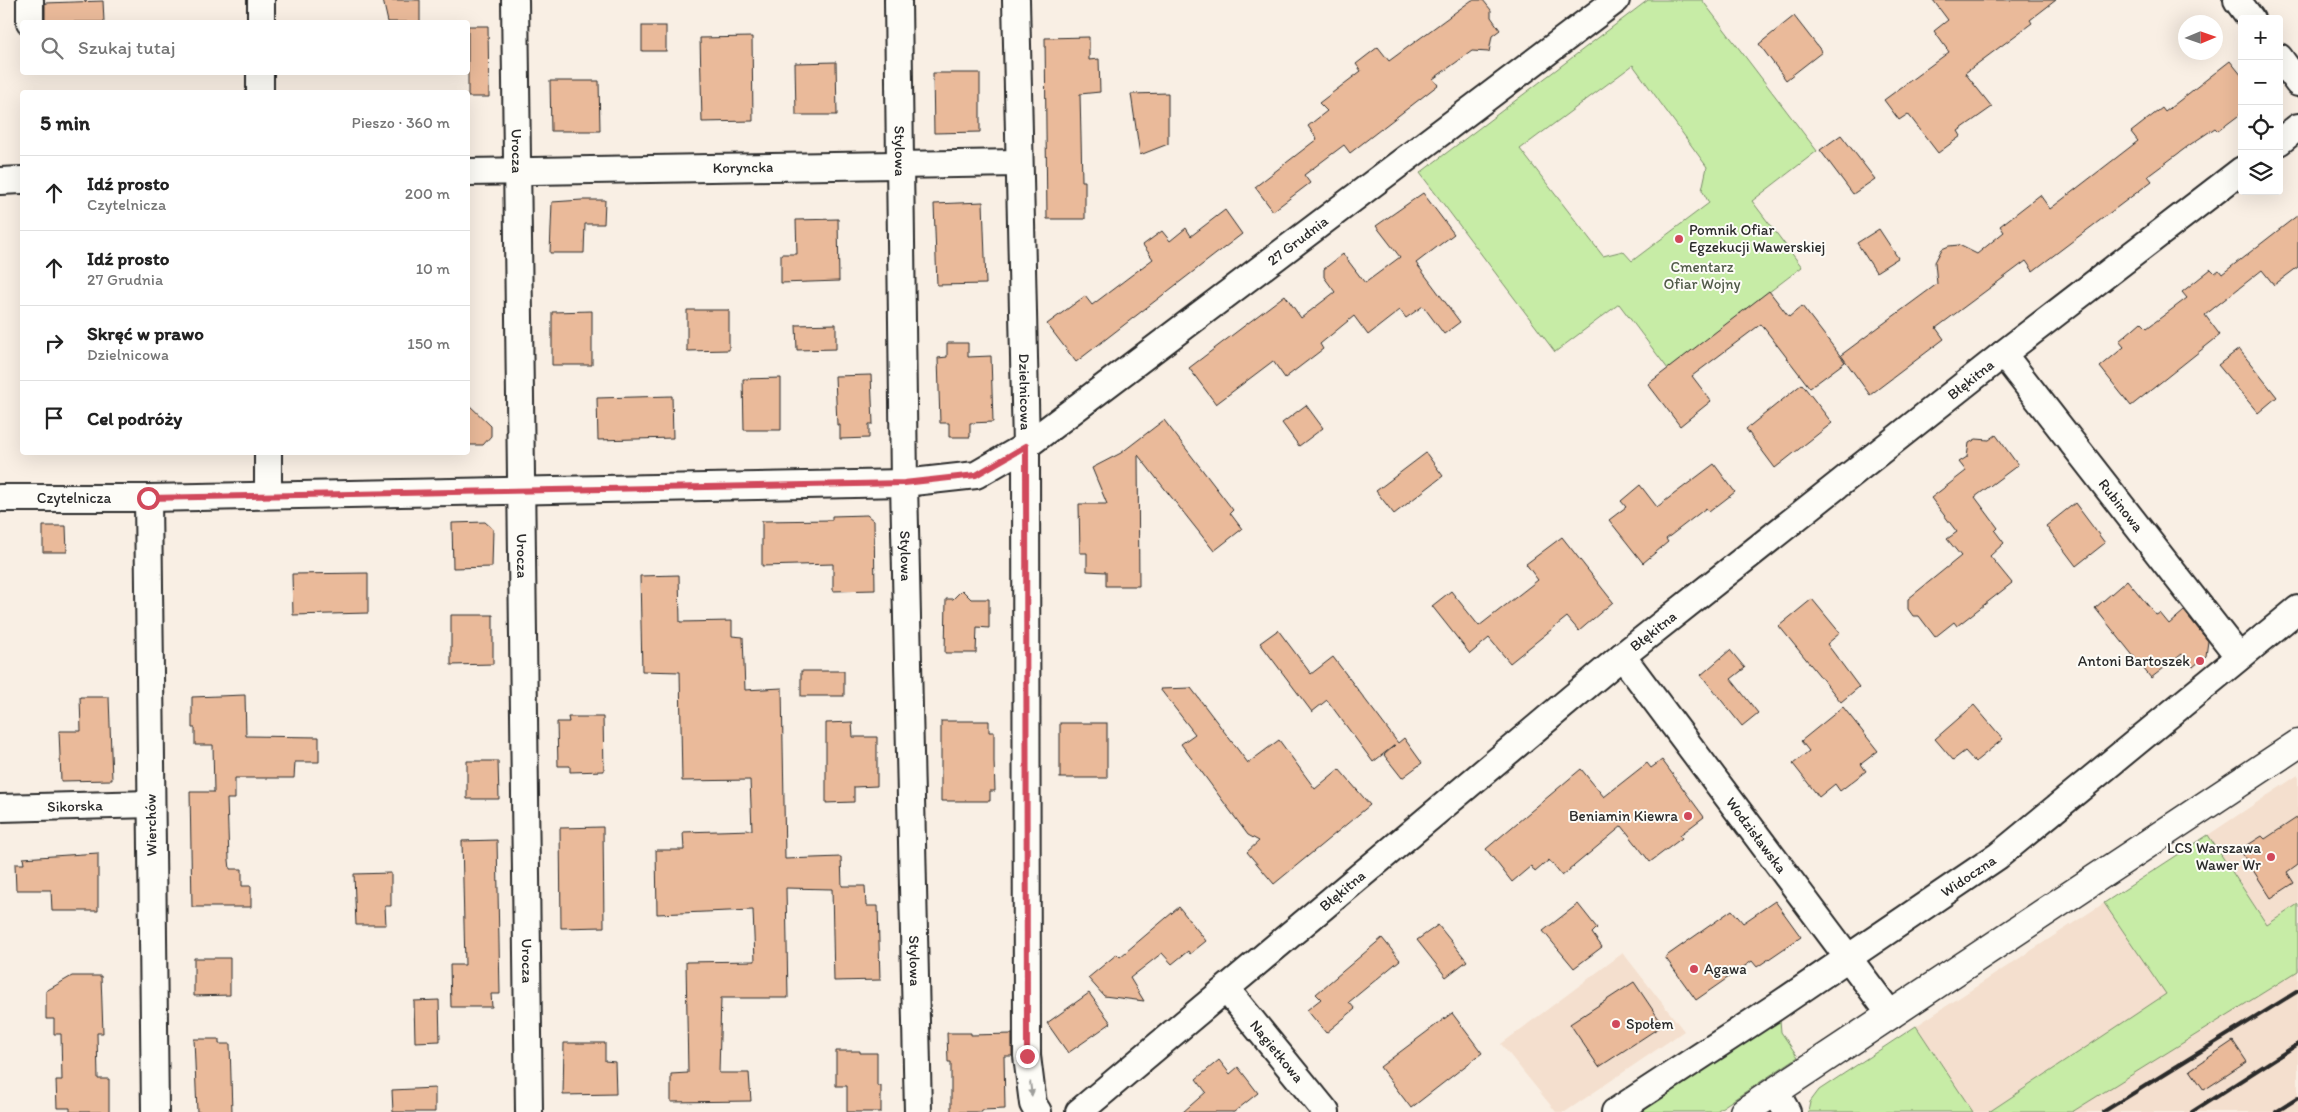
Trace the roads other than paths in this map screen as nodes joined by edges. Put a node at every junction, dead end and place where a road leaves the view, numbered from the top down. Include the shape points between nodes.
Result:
1 (30, 0) edge
2 (261, 0) edge
3 (515, 0) edge
4 (898, 0) edge
5 (1016, 0) edge
6 (1616, 0) edge
7 (2237, 0) edge
8 (2248, 15) edge
9 (30, 20) edge
10 (261, 20) edge
11 (2281, 60) edge
12 (260, 75) edge
13 (2298, 83) edge
14 (260, 90) edge
15 (2298, 127) edge
16 (2283, 139) edge
17 (1019, 163) junction
18 (901, 166) junction
19 (517, 170) junction
20 (470, 172) edge
21 (2238, 173) edge
22 (20, 180) edge
23 (0, 181) edge
24 (2003, 354) junction
25 (1026, 446) junction
26 (268, 455) edge
27 (976, 475) joint
28 (904, 483) junction
29 (521, 490) junction
30 (268, 494) junction
31 (0, 498) edge
32 (148, 498) junction
33 (2298, 609) edge
34 (1622, 656) junction
35 (2239, 658) junction
36 (2298, 744) edge
37 (151, 804) junction
38 (0, 808) edge
39 (1848, 956) junction
40 (1227, 990) junction
41 (1890, 1015) junction
42 (1781, 1102) edge
43 (155, 1112) edge
44 (529, 1112) edge
45 (918, 1112) edge
46 (1038, 1112) edge
47 (1079, 1112) edge
48 (1326, 1112) edge
49 (1615, 1112) edge
50 (1744, 1112) edge

1 - 9 street
2 - 10 street
3 - 19 street, Urocza
4 - 18 street, Stylowa
5 - 17 street, Dzielnicowa
6 - 25 street, 27 Grudnia
7 - 8 street
11 - 13 street
12 - 14 street
15 - 16 street
17 - 18 street, Koryncka
17 - 25 street, Dzielnicowa
18 - 19 street, Koryncka
18 - 28 street, Stylowa
19 - 20 street, Koryncka
19 - 29 street, Urocza
21 - 24 street, Błękitna
22 - 23 street
24 - 34 street, Błękitna
24 - 35 street, Rubinowa
25 - 27 street, 27 Grudnia
25 -> 46 street, Dzielnicowa via 1027,1056 1033,1104
26 - 30 street
27 - 28 street, Czytelnicza
28 - 29 street, Czytelnicza
28 - 45 street, Stylowa
29 - 30 street, Czytelnicza
29 - 44 street, Urocza
30 - 32 street, Czytelnicza
31 - 32 street, Czytelnicza
32 - 37 street, Wierchów
33 - 35 street, Widoczna
34 - 39 street, Wodzisławska
34 - 40 street, Błękitna
35 - 39 street, Widoczna via 1998,856
36 - 41 main road
37 - 38 street, Sikorska
37 - 43 street, Wierchów
39 - 41 street, Wodzisławska
39 - 49 street, Widoczna
40 - 47 street, Błękitna
40 - 48 street, Nagietkowa
41 - 42 main road
42 - 50 main road

